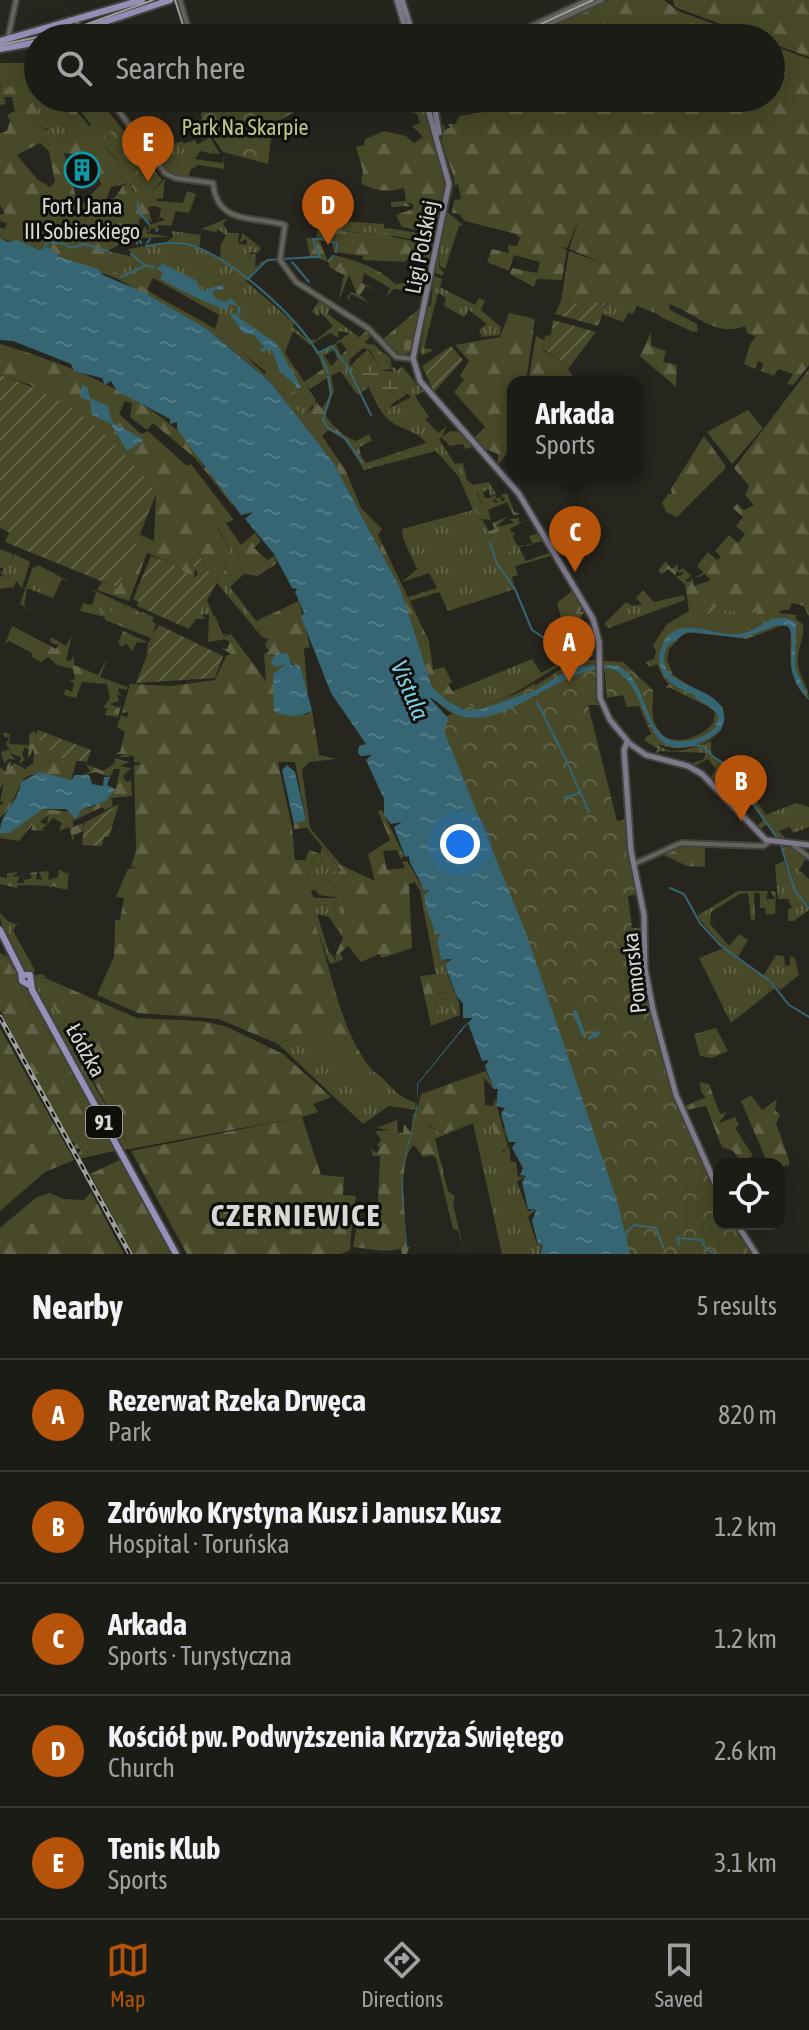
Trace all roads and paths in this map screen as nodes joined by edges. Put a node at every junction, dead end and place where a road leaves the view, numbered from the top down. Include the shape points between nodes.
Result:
1 (16, 0) edge
2 (142, 0) edge
3 (170, 0) edge
4 (180, 0) edge
5 (400, 0) edge
6 (588, 0) edge
7 (602, 0) edge
8 (15, 14) junction
9 (77, 19) junction
10 (62, 23) joint
11 (58, 24) edge
12 (78, 24) edge
13 (102, 24) edge
14 (187, 24) edge
15 (405, 24) edge
16 (409, 24) edge
17 (536, 24) edge
18 (550, 24) edge
19 (24, 33) edge
20 (24, 33) edge
21 (4, 40) edge
22 (24, 45) edge
23 (0, 49) edge
24 (119, 112) edge
25 (430, 112) edge
26 (436, 112) edge
27 (443, 154) junction
28 (415, 358) junction
29 (627, 742) junction
30 (769, 842) junction
31 (793, 845) junction
32 (809, 845) edge
33 (809, 857) edge
34 (634, 864) junction
35 (0, 928) edge
36 (713, 1178) edge
37 (741, 1230) edge
38 (176, 1254) edge
39 (756, 1254) edge

1 - 8 street
2 - 9 main road
3 - 13 main road
4 - 14 street
5 - 15 main road
5 - 16 main road
6 - 17 street
7 - 18 street
8 - 19 street via 17,30
8 - 21 street
9 - 10 main road
9 - 12 street
10 - 11 main road
20 - 21 main road
22 - 23 main road
24 - 28 street via 165,173 213,183 227,211 240,220 285,225 279,259 296,282 368,328 396,357
25 - 27 main road, Ligi Polskiej
26 - 27 main road, Ligi Polskiej
27 - 28 main road, Ligi Polskiej via 449,187
28 - 29 main road, Ligi Polskiej via 422,385 519,494 596,625 602,708
29 - 30 main road via 651,758 702,774
29 - 34 main road, Pomorska
30 - 31 main road
30 - 34 street via 676,844
31 - 32 main road
31 - 33 street
34 - 36 main road, Pomorska via 653,1013 677,1097
35 - 38 main road, Łódzka / 91
37 - 39 main road

